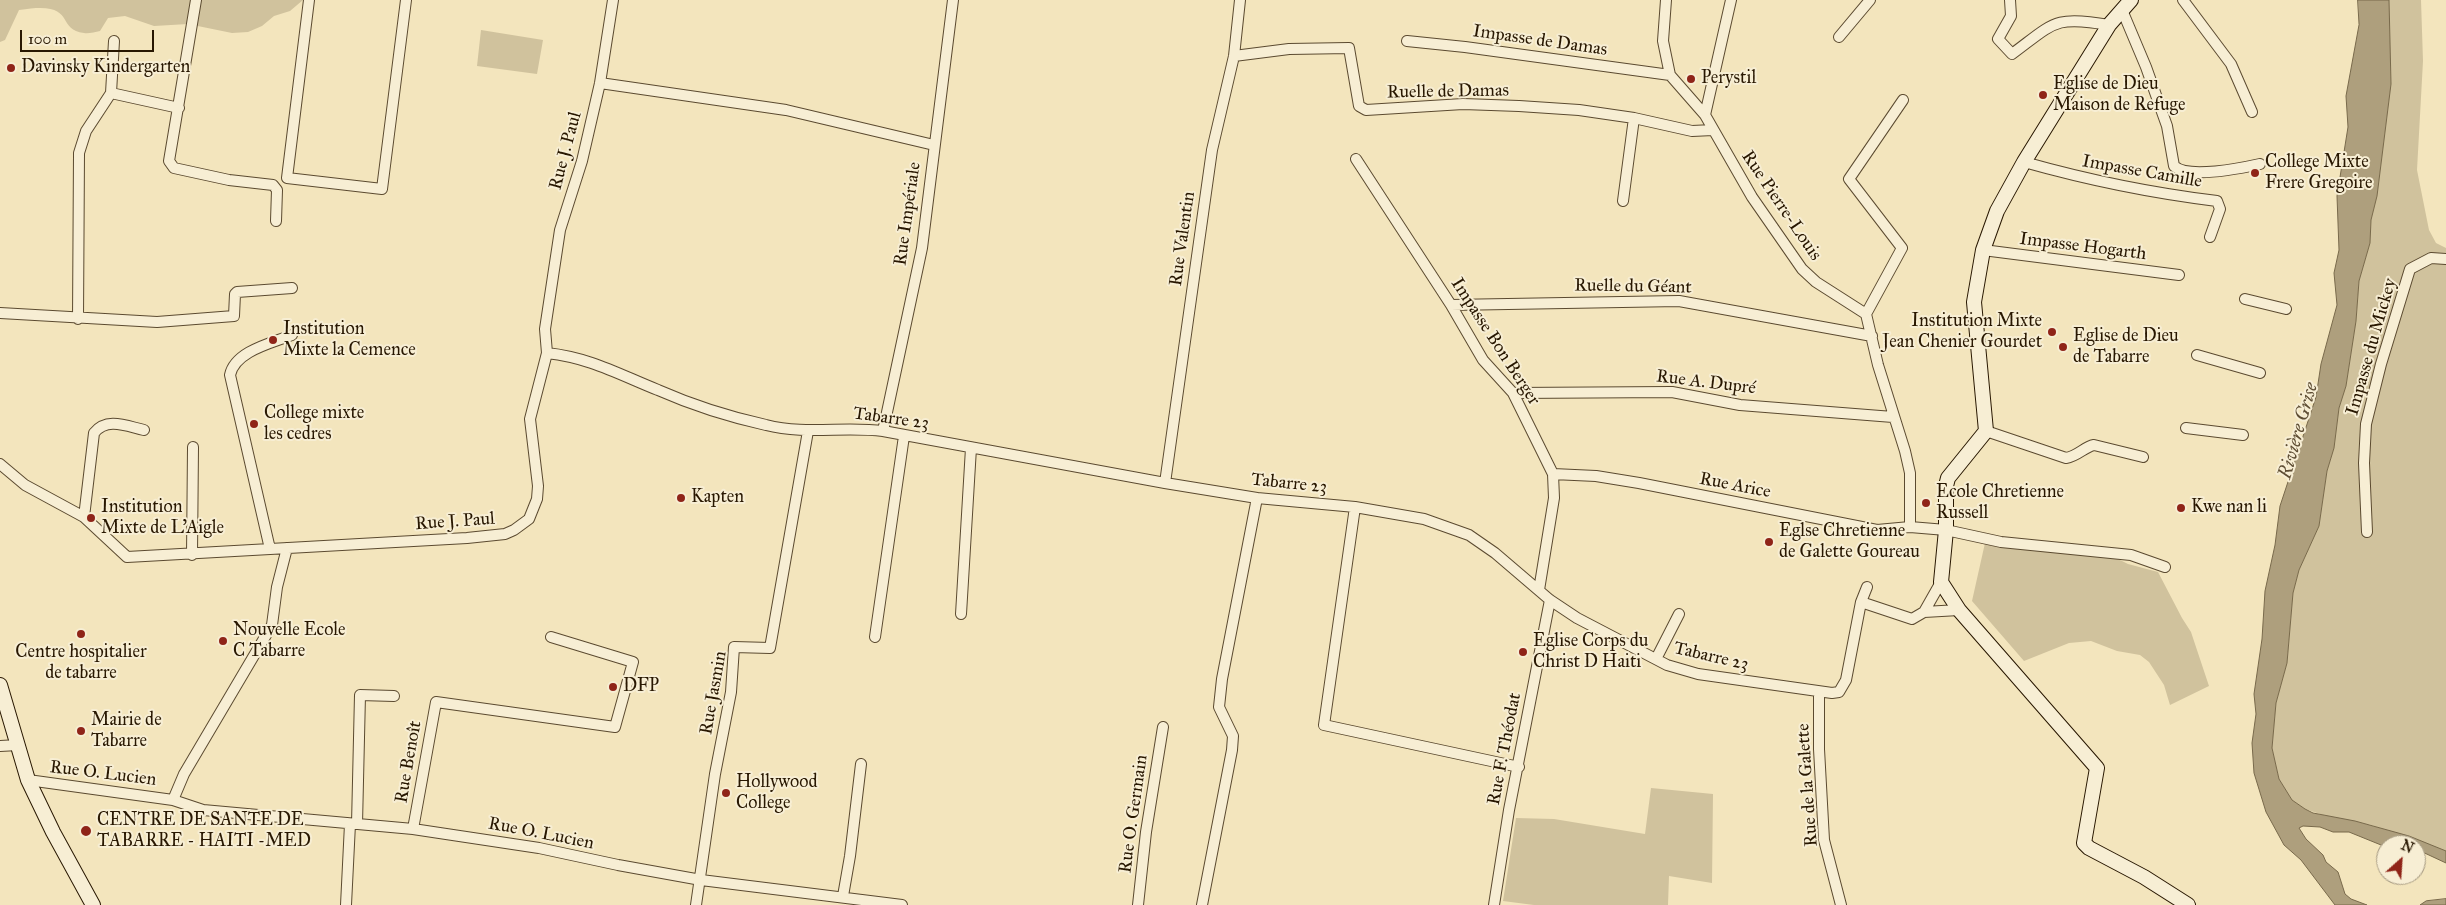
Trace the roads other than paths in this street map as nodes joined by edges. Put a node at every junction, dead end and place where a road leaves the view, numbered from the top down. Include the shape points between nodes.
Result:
1 (196, 0) edge
2 (309, 0) edge
3 (406, 0) edge
4 (613, 0) edge
5 (954, 0) edge
6 (1240, 0) edge
7 (1666, 0) edge
8 (1731, 0) edge
9 (1870, 0) edge
10 (2010, 0) edge
11 (2183, 0) edge
12 (2126, 5) edge
13 (2109, 25) junction
14 (1839, 37) dead end
15 (114, 41) dead end
16 (1407, 41) dead end
17 (1234, 56) junction
18 (1670, 74) junction
19 (600, 83) junction
20 (111, 93) junction
21 (1903, 100) dead end
22 (179, 108) junction
23 (2252, 112) dead end
24 (1705, 115) junction
25 (1634, 118) junction
26 (1713, 130) junction
27 (934, 145) junction
28 (1356, 159) dead end
29 (2024, 162) junction
30 (2260, 164) dead end
31 (1623, 201) dead end
32 (276, 221) dead end
33 (2210, 237) dead end
34 (1983, 250) junction
35 (2446, 259) edge
36 (2180, 275) dead end
37 (292, 288) dead end
38 (2245, 299) dead end
39 (1451, 305) junction
40 (2286, 309) dead end
41 (0, 313) edge
42 (1866, 314) junction
43 (78, 319) junction
44 (292, 335) dead end
45 (1872, 336) junction
46 (547, 353) junction
47 (2197, 355) dead end
48 (2260, 373) dead end
49 (1513, 393) junction
50 (1893, 417) junction
51 (2186, 428) dead end
52 (144, 430) dead end
53 (808, 431) junction
54 (883, 431) junction
55 (1986, 431) junction
56 (2243, 435) dead end
57 (904, 436) junction
58 (193, 447) dead end
59 (971, 448) junction
60 (2143, 457) dead end
61 (0, 464) edge
62 (1553, 474) junction
63 (1165, 484) junction
64 (1257, 498) junction
65 (1355, 507) junction
66 (84, 517) junction
67 (1910, 527) junction
68 (1946, 530) junction
69 (2367, 532) dead end
70 (287, 548) junction
71 (270, 549) junction
72 (192, 555) junction
73 (2165, 567) dead end
74 (1941, 582) junction
75 (1867, 588) dead end
76 (1539, 590) junction
77 (1550, 600) junction
78 (1861, 602) junction
79 (1959, 610) junction
80 (1924, 612) junction
81 (961, 614) dead end
82 (1679, 614) dead end
83 (551, 637) dead end
84 (875, 637) dead end
85 (1656, 659) junction
86 (0, 685) edge
87 (1819, 692) junction
88 (394, 696) dead end
89 (1163, 727) dead end
90 (18, 745) junction
91 (0, 746) edge
92 (861, 764) dead end
93 (1519, 767) junction
94 (28, 780) junction
95 (173, 800) junction
96 (353, 824) junction
97 (414, 829) junction
98 (701, 880) junction
99 (843, 896) junction
100 (93, 905) edge
101 (346, 905) edge
102 (696, 905) edge
103 (902, 905) edge
104 (1138, 905) edge
105 (1202, 905) edge
106 (1494, 905) edge
107 (1841, 905) edge
108 (2188, 905) edge

1 - 22 street
2 - 3 street via 287,178 382,189
4 - 19 street, Rue J. Paul
5 - 27 street, Rue Impériale
6 - 17 street, Rue Valentin
7 - 18 street, Rue Pierre-Louis via 1663,41
8 - 24 street
9 - 14 street
10 - 13 street via 2011,16 1998,39 2012,54 2060,21 2083,20
11 - 23 street via 2231,64
12 - 13 street
12 - 30 street via 2167,126 2174,166 2182,171 2203,172
13 - 29 street
15 - 20 street
16 - 18 street, Impasse de Damas
17 - 25 street, Ruelle de Damas via 1289,49 1349,48 1359,106 1366,110 1463,104 1579,110
17 - 63 street, Rue Valentin via 1212,150
18 - 24 street, Rue Pierre-Louis
19 - 27 street via 786,110
19 - 46 street, Rue J. Paul via 582,161 560,230 546,329
20 - 22 street
20 - 43 street via 86,131 79,154
21 - 42 street via 1849,178 1902,248
22 - 32 street via 170,165 229,180 273,185 277,190
24 - 26 street, Rue Pierre-Louis
25 - 26 street, Ruelle de Damas via 1692,131
25 - 31 street
26 - 42 street, Rue Pierre-Louis via 1752,197 1802,269 1816,282
27 - 54 street, Rue Impériale via 922,248
28 - 39 street, Impasse Bon Berger
29 - 33 street, Impasse Camille via 2071,176 2148,192 2217,201 2220,209
29 - 34 street via 1997,211
34 - 36 street, Impasse Hogarth
34 - 55 street via 1974,302 1974,324 1981,362
35 - 69 street, Impasse du Mickey via 2431,258 2410,269 2381,364 2366,424
37 - 43 street via 237,292 233,317 157,322
38 - 40 street
39 - 45 street, Ruelle du Géant via 1679,301
39 - 49 street, Impasse Bon Berger via 1483,360
41 - 43 street
42 - 45 street
44 - 71 street via 242,357 232,367 230,375
45 - 50 street
46 - 53 street, Tabarre 23 via 598,363 659,391 766,426
46 - 70 street, Rue J. Paul via 530,419 538,486 529,519 521,526 505,534 467,538
47 - 48 street
49 - 50 street, Rue A. Dupré via 1672,392 1740,405
49 - 62 street, Impasse Bon Berger
50 - 67 street via 1910,473
51 - 56 street
52 - 66 street via 113,423 104,424 94,433
53 - 54 street, Tabarre 23 via 858,428
53 - 98 street, Rue Jasmin via 770,648 734,647 731,692 715,774
54 - 57 street, Tabarre 23
55 - 60 street via 2066,458 2094,445
55 - 68 street via 1947,482
57 - 59 street, Tabarre 23
57 - 84 street
58 - 72 street
59 - 63 street, Tabarre 23
59 - 81 street
61 - 66 street, Rue J. Paul via 25,485
62 - 67 street, Rue Arice via 1639,483 1877,530
62 - 76 street, Impasse Bon Berger via 1554,498
63 - 64 street, Tabarre 23
64 - 65 street, Tabarre 23
64 - 105 street via 1222,680 1219,707 1233,736 1232,750
65 - 76 street, Tabarre 23 via 1424,520 1469,535
65 - 93 street via 1324,725
66 - 72 street, Rue J. Paul via 127,557
67 - 68 street
68 - 73 street via 2001,542 2131,555
68 - 74 street
70 - 71 street, Rue J. Paul
70 - 95 street, Rue O. Lucien via 272,625 184,774
71 - 72 street, Rue J. Paul
74 - 79 street
74 - 80 street
75 - 78 street
76 - 77 street, Tabarre 23
77 - 85 street, Tabarre 23 via 1577,618
77 - 93 street, Rue F. Théodat
78 - 80 street via 1904,618 1912,619
78 - 87 street, Tabarre 23 via 1844,688 1839,692
79 - 80 street
79 - 108 street via 2097,768 2084,842 2089,848
82 - 85 street
83 - 97 street, Rue Benoît via 633,662 615,727 436,702
85 - 87 street, Tabarre 23 via 1698,674
86 - 90 street
87 - 107 street, Rue de la Galette via 1824,840
88 - 96 street via 360,695
89 - 104 street, Rue O. Germain
90 - 91 street
90 - 94 street
92 - 99 street
93 - 106 street, Rue F. Théodat
94 - 95 street, Rue O. Lucien
94 - 100 street
95 - 96 street, Rue O. Lucien via 203,810
96 - 97 street, Rue O. Lucien
96 - 101 street
97 - 98 street, Rue O. Lucien via 539,848
98 - 99 street, Rue O. Lucien
98 - 102 street, Rue Jasmin
99 - 103 street, Rue O. Lucien

